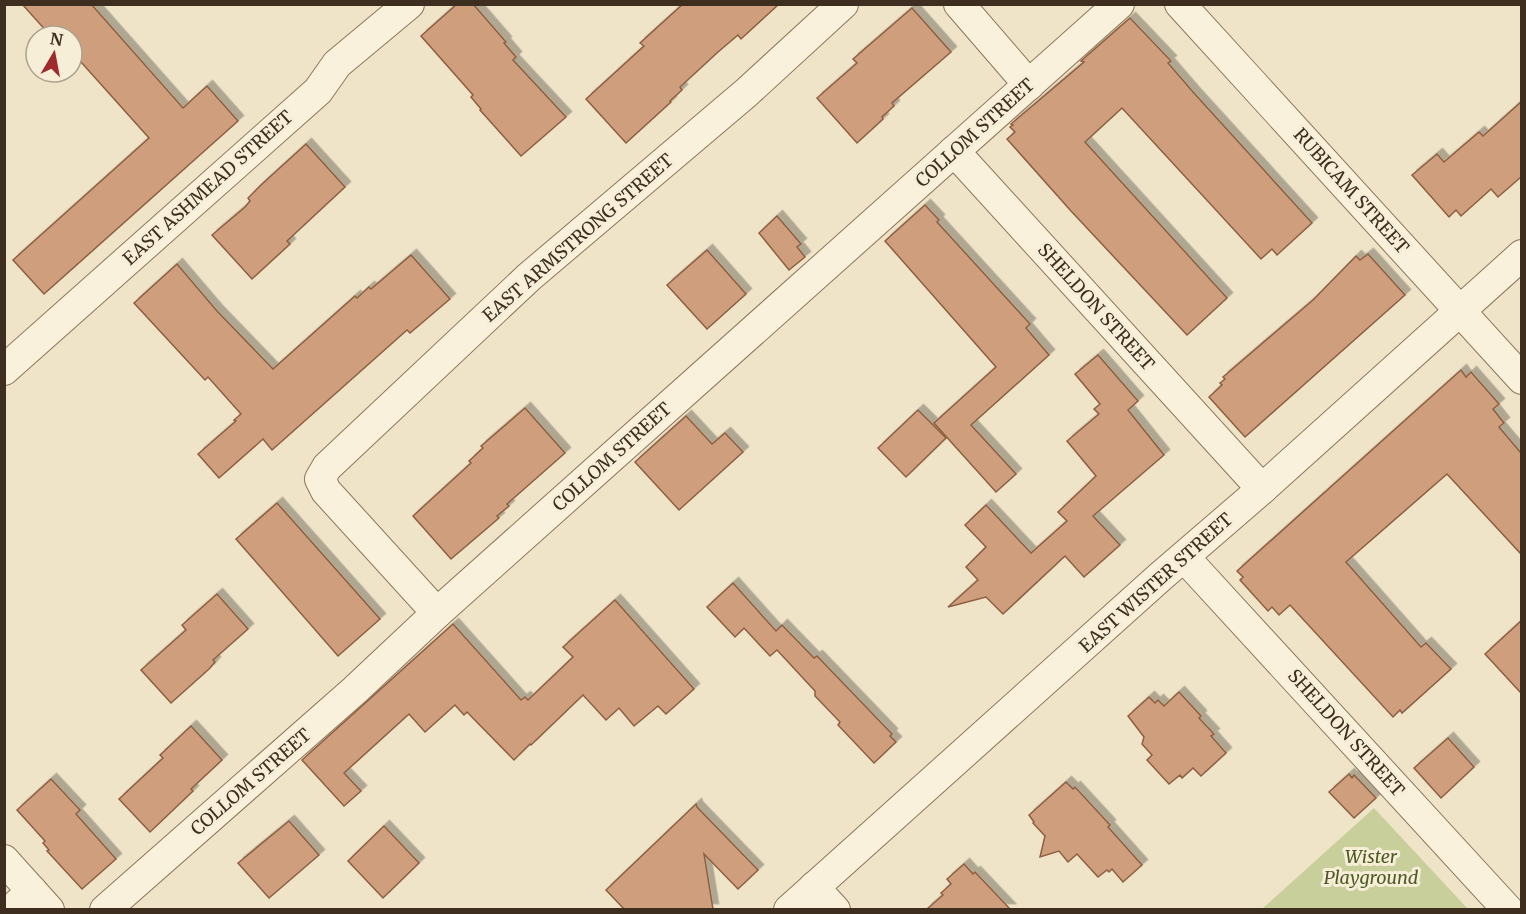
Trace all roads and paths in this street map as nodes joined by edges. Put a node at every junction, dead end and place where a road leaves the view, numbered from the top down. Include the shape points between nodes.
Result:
1 (409, 4) edge
2 (843, 4) edge
3 (959, 4) edge
4 (1119, 4) edge
5 (1180, 4) edge
6 (1029, 85) junction
7 (954, 151) junction
8 (1521, 255) edge
9 (1460, 310) junction
10 (4, 370) edge
11 (1521, 379) edge
12 (1262, 489) junction
13 (1184, 556) junction
14 (437, 614) junction
15 (4, 860) edge
16 (814, 887) junction
17 (31, 903) edge
18 (105, 909) edge
19 (789, 909) edge
20 (835, 909) edge
21 (1508, 909) edge

1 - 10 street, EAST ASHMEAD STREET via 337,64 318,91
2 - 14 street, EAST ARMSTRONG STREET via 746,93 529,277 327,467 320,479 326,490
3 - 6 street
4 - 6 street, COLLOM STREET
5 - 9 street, RUBICAM STREET
6 - 7 street, COLLOM STREET
7 - 12 street, SHELDON STREET
7 - 14 street, COLLOM STREET
8 - 9 street, EAST WISTER STREET
9 - 11 street, RUBICAM STREET
9 - 12 street, EAST WISTER STREET
12 - 13 street, EAST WISTER STREET
13 - 16 street, EAST WISTER STREET
13 - 21 street, SHELDON STREET
14 - 18 street, COLLOM STREET
15 - 17 street
16 - 19 street, EAST WISTER STREET
16 - 20 street

